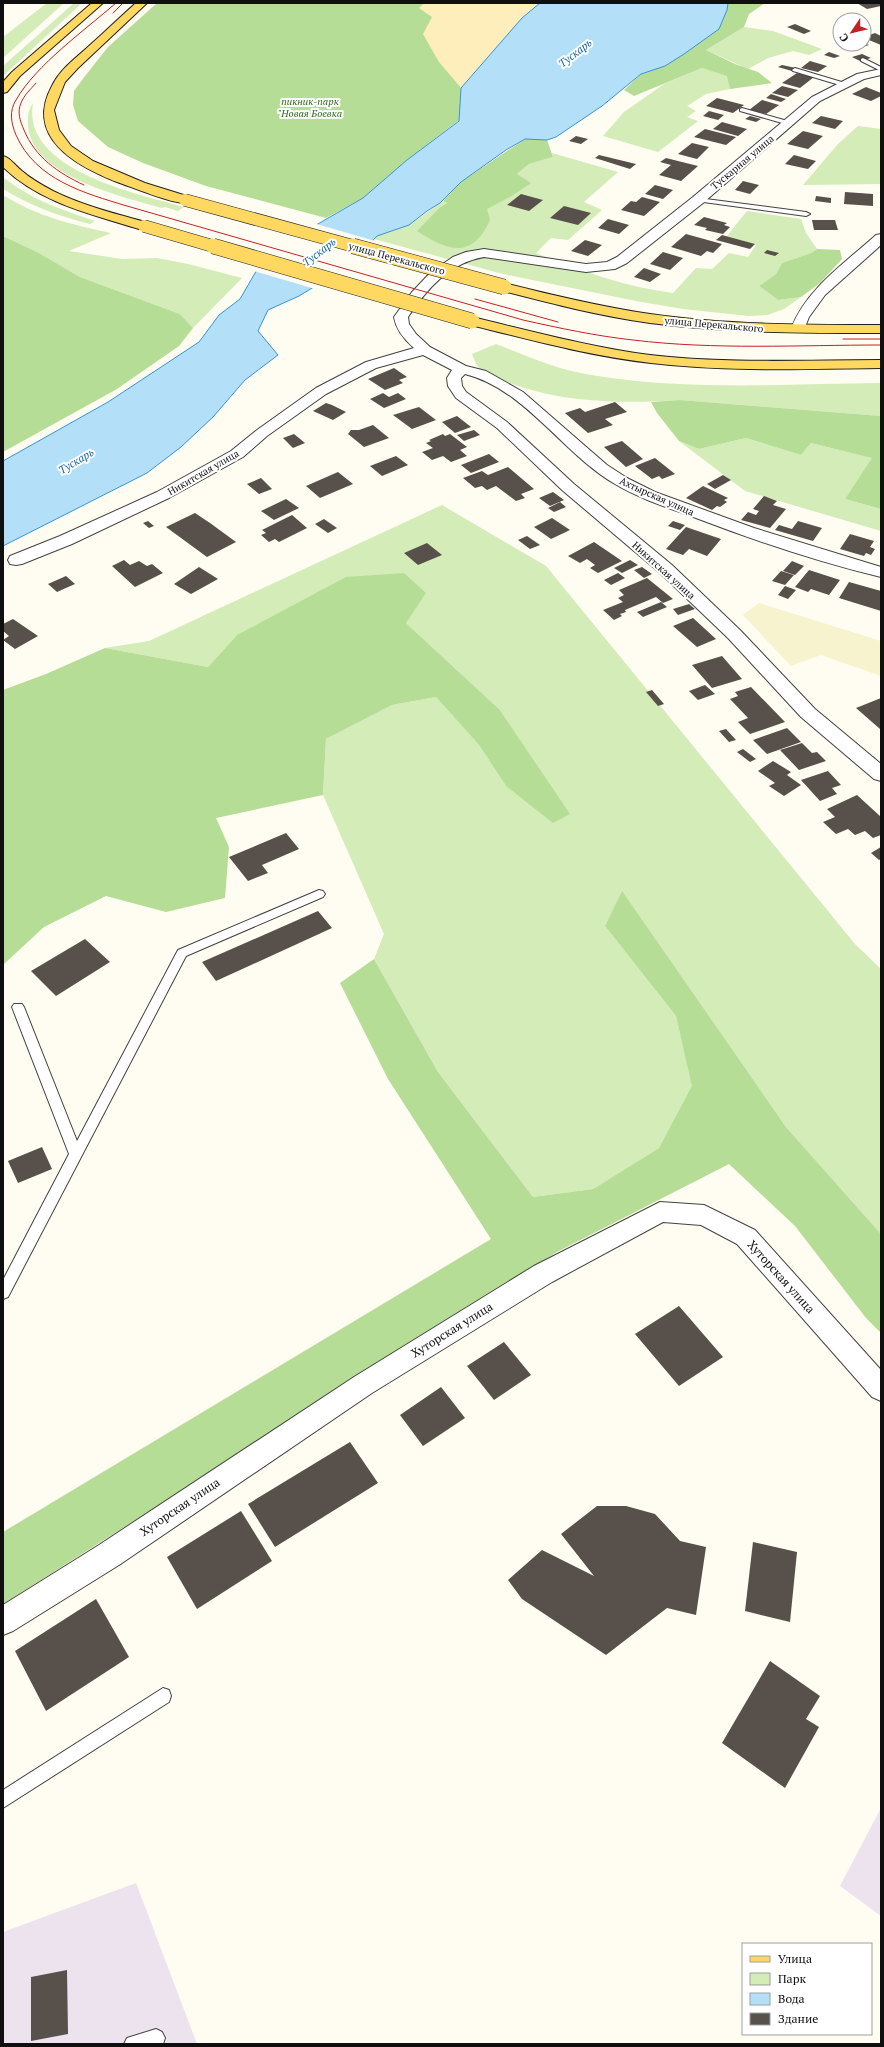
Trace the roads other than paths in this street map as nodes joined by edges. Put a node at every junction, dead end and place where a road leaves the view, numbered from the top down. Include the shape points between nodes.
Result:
1 (98, 3) edge
2 (142, 3) edge
3 (863, 60) dead end
4 (795, 70) dead end
5 (881, 70) edge
6 (843, 84) junction
7 (3, 90) edge
8 (742, 110) dead end
9 (789, 123) junction
10 (3, 160) edge
11 (698, 200) junction
12 (806, 214) dead end
13 (881, 238) edge
14 (610, 266) joint
15 (798, 329) junction
16 (881, 329) edge
17 (425, 350) junction
18 (881, 364) edge
19 (461, 370) junction
20 (16, 560) dead end
21 (881, 572) edge
22 (881, 774) edge
23 (319, 894) dead end
24 (18, 1007) dead end
25 (76, 1155) junction
26 (3, 1293) edge
27 (881, 1389) edge
28 (3, 1620) edge
29 (162, 1696) dead end
30 (3, 1800) edge
31 (156, 2038) dead end
32 (134, 2044) edge

1 - 7 main road via 16,74
2 - 15 main road, улица Перекальского, bridge via 71,68 57,86 50,100 47,116 52,132 64,146 76,156 119,178 185,200 573,304 641,317 738,327
3 - 5 lane
4 - 6 lane
5 - 6 street, Тускарная улица
6 - 9 street, Тускарная улица via 816,99
8 - 9 lane
9 - 11 street, Тускарная улица
10 - 18 main road, bridge via 23,179 41,190 97,212 544,340 651,359 762,365
11 - 12 lane
11 - 14 street, Тускарная улица via 622,260
13 - 15 street via 811,302 799,321
14 - 17 street, Ахтырская улица via 586,268 484,253 460,258 432,277 417,292 401,317 410,337
15 - 16 main road, улица Перекальского
17 - 19 street, Ахтырская улица
17 - 20 street, Никитская улица via 371,365 309,399 237,454 170,491 66,540
19 - 21 street, Ахтырская улица via 481,374 518,395 601,468 649,495 748,532
19 - 22 street, Никитская улица via 454,378 455,386 461,395 502,425 568,487 666,569 734,634 808,713
23 - 25 lane via 182,953
24 - 25 lane
25 - 26 lane
27 - 28 street, Хуторская улица via 746,1237 704,1215 660,1212 543,1274 363,1385 109,1555
29 - 30 lane
31 - 32 lane

